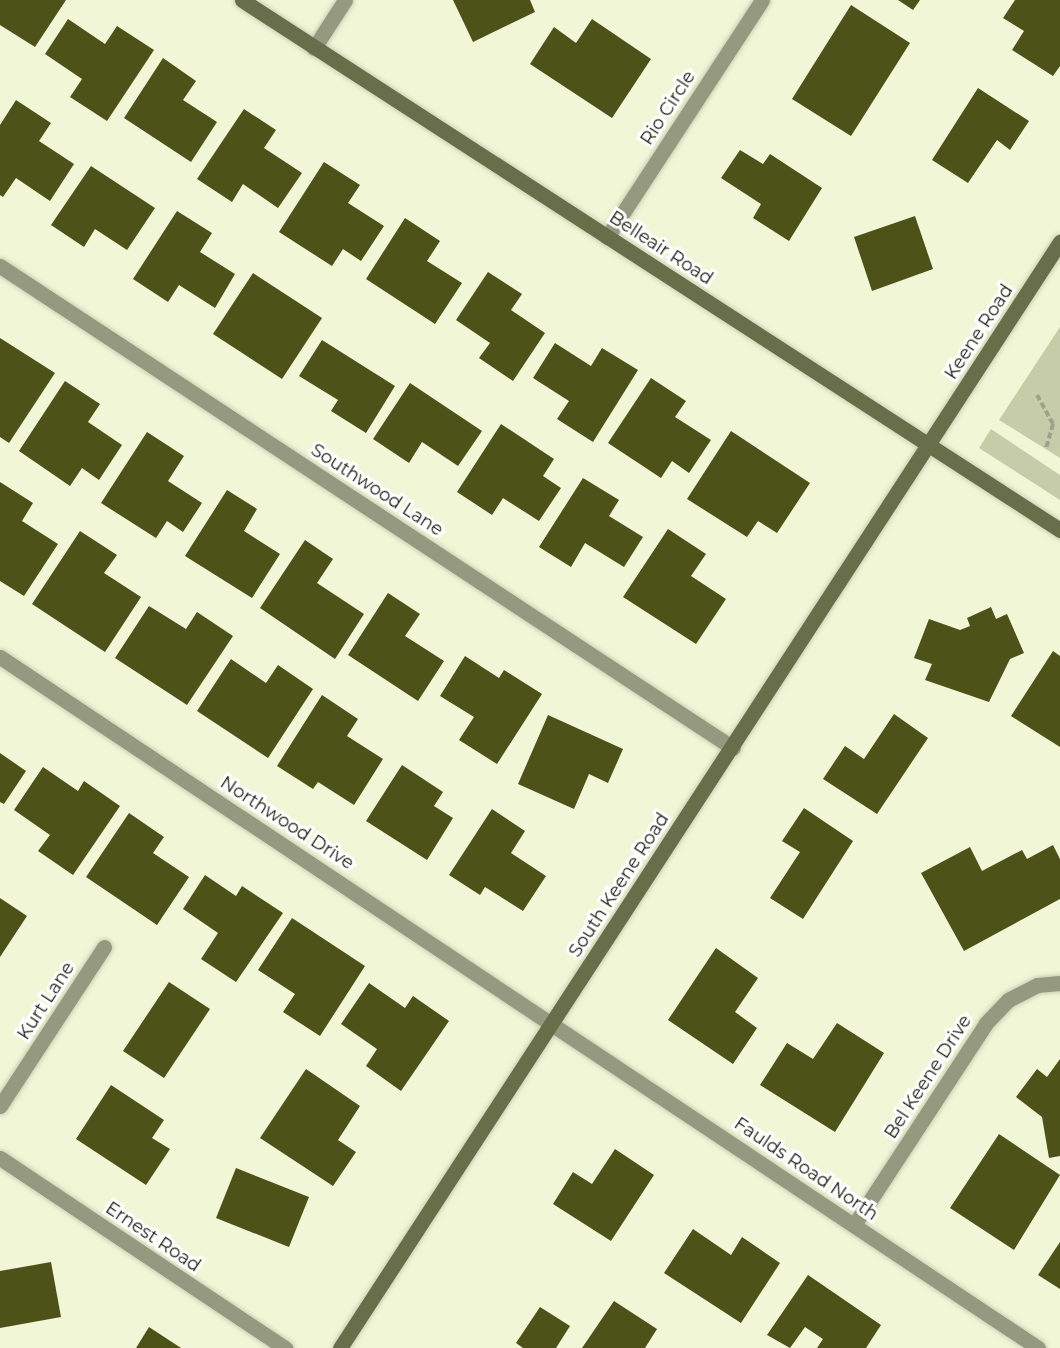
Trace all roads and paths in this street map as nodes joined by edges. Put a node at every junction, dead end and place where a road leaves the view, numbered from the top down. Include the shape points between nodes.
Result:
1 (242, 0) edge
2 (345, 0) edge
3 (762, 0) edge
4 (314, 48) junction
5 (607, 237) junction
6 (1060, 242) edge
7 (0, 266) edge
8 (1037, 395) dead end
9 (1060, 423) edge
10 (1053, 424) junction
11 (931, 444) junction
12 (1046, 449) dead end
13 (1060, 530) edge
14 (0, 657) edge
15 (733, 748) junction
16 (104, 947) dead end
17 (1060, 983) edge
18 (552, 1021) junction
19 (0, 1106) edge
20 (0, 1158) edge
21 (854, 1225) junction
22 (285, 1348) edge
23 (340, 1348) edge
24 (1038, 1348) edge

1 - 4 main road, Belleair Road
2 - 4 street
3 - 5 street, Rio Circle
4 - 5 main road, Belleair Road
5 - 11 main road, Belleair Road
6 - 11 main road, Keene Road
7 - 15 street, Southwood Lane
8 - 10 path
9 - 10 path
10 - 12 path
11 - 13 main road, Belleair Road
11 - 15 main road, South Keene Road
14 - 18 street, Northwood Drive
15 - 18 main road, South Keene Road
16 - 19 street, Kurt Lane
17 - 21 street, Bel Keene Drive via 1037,985 1008,1000 986,1023
18 - 21 street, Faulds Road North
18 - 23 main road, South Keene Road
20 - 22 street, Ernest Road
21 - 24 street, Faulds Road North

